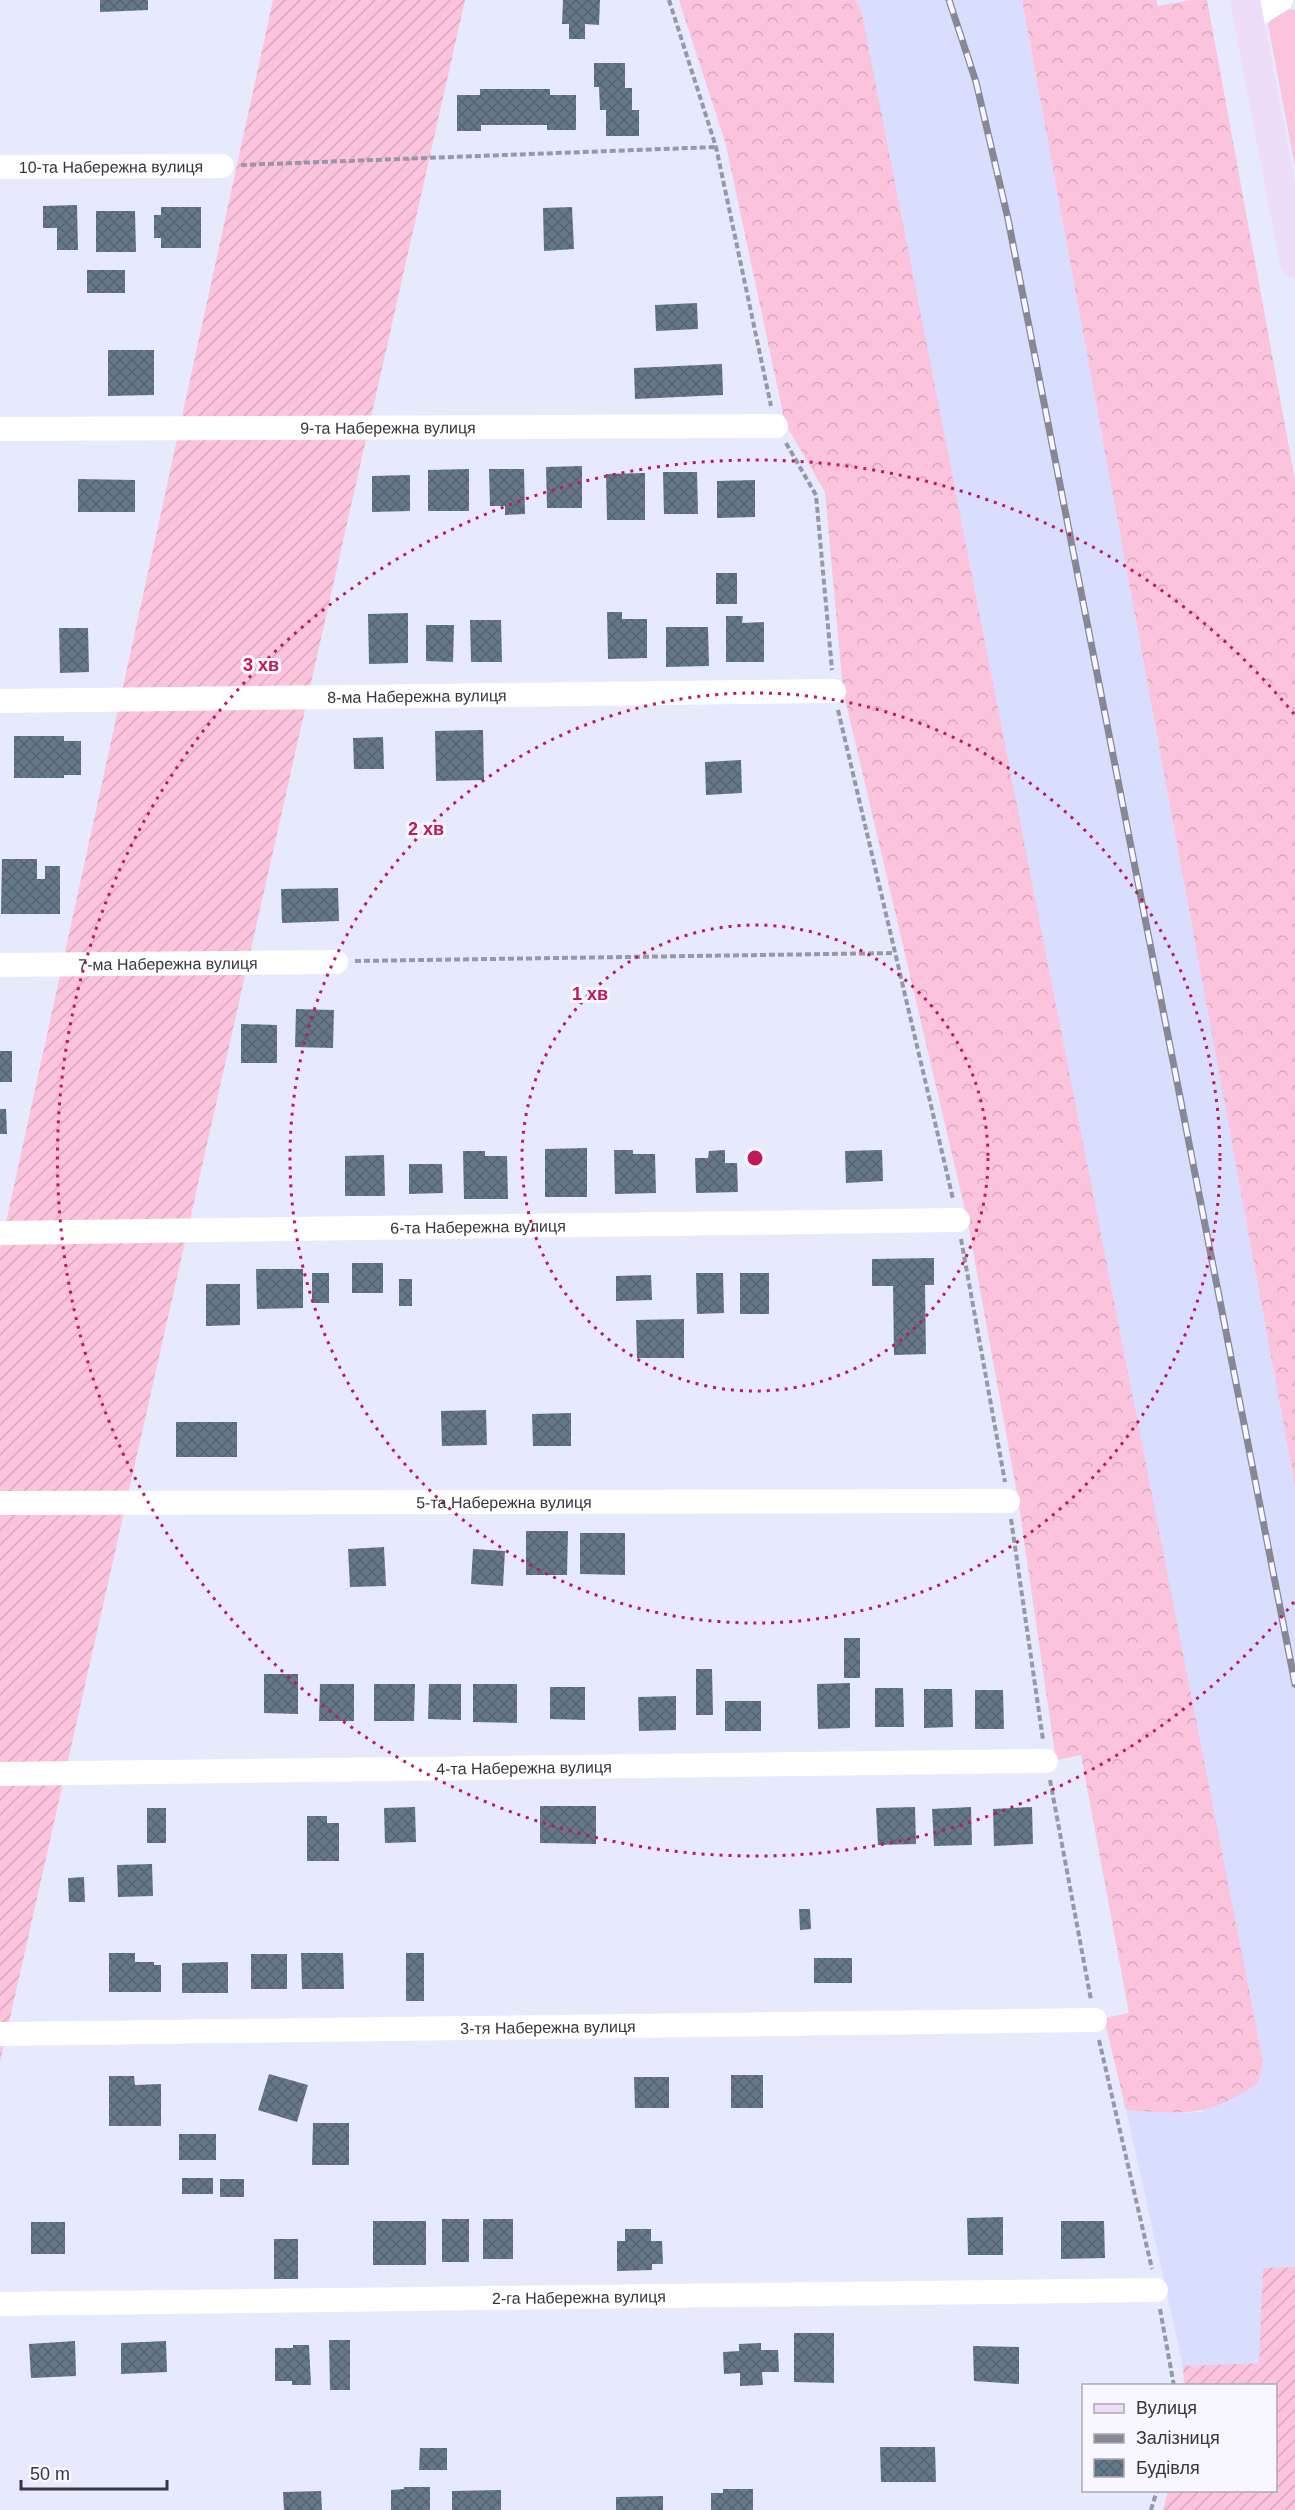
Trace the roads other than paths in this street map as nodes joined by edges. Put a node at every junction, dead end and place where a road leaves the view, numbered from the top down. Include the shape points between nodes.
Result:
1 (1281, 0) edge
2 (1247, 9) edge
3 (222, 166) road end
4 (0, 167) edge
5 (1295, 262) edge
6 (776, 426) road end
7 (0, 429) edge
8 (834, 691) road end
9 (0, 701) edge
10 (336, 962) road end
11 (0, 965) edge
12 (958, 1220) road end
13 (0, 1233) edge
14 (1008, 1501) road end
15 (0, 1503) edge
16 (1046, 1761) road end
17 (0, 1774) edge
18 (1095, 2020) road end
19 (0, 2034) edge
20 (1156, 2290) road end
21 (0, 2304) edge

1 - 2 street
2 - 5 main road
3 - 4 street, 10-та Набережна вулиця
6 - 7 street, 9-та Набережна вулиця
8 - 9 street, 8-ма Набережна вулиця
10 - 11 street, 7-ма Набережна вулиця
12 - 13 street, 6-та Набережна вулиця
14 - 15 street, 5-та Набережна вулиця
16 - 17 street, 4-та Набережна вулиця
18 - 19 street, 3-тя Набережна вулиця
20 - 21 street, 2-га Набережна вулиця

